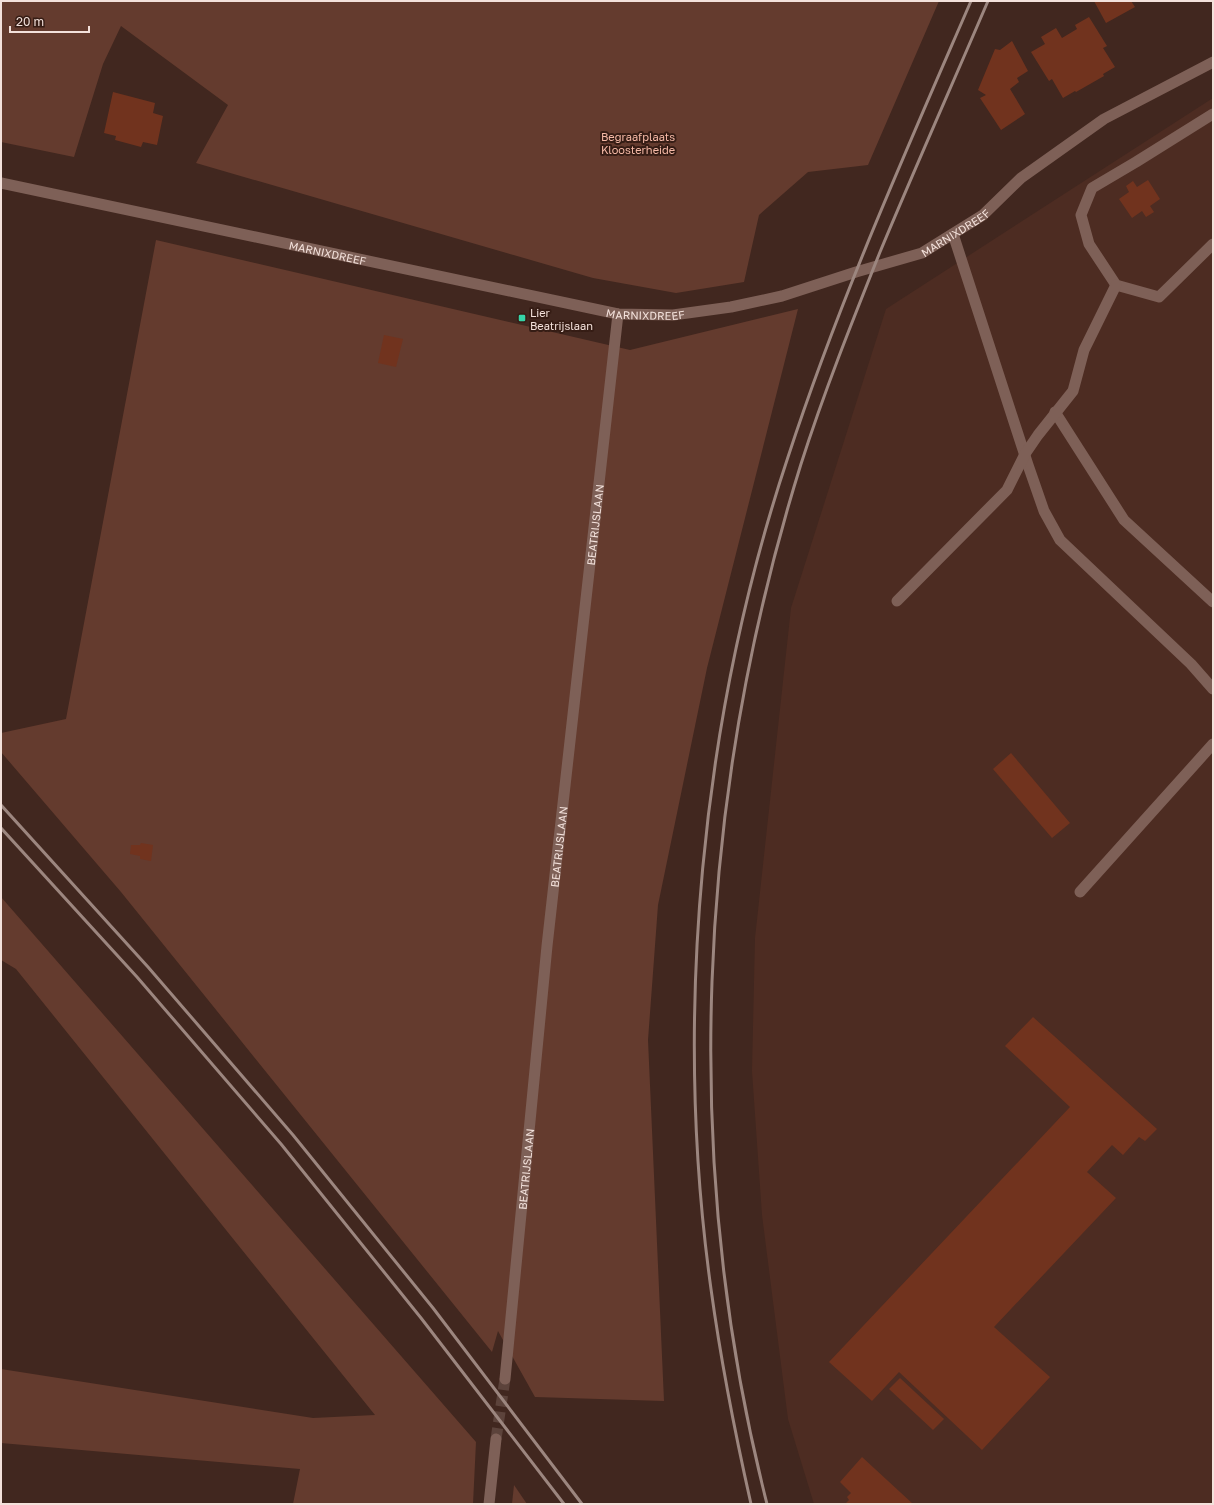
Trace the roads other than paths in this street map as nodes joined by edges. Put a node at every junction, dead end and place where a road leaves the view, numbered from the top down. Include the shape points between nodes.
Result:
1 (1213, 62) edge
2 (1213, 114) edge
3 (1, 183) edge
4 (953, 234) junction
5 (1213, 244) edge
6 (1116, 285) junction
7 (618, 314) junction
8 (1055, 412) junction
9 (1024, 454) junction
10 (897, 601) dead end
11 (1213, 602) edge
12 (1213, 689) edge
13 (1213, 744) edge
14 (1080, 892) dead end
15 (505, 1379) tunnel mouth
16 (496, 1439) tunnel mouth
17 (489, 1504) edge

1 - 4 street, MARNIXDREEF via 1104,119 1022,178 983,216
2 - 6 street via 1092,188 1081,215 1089,244
3 - 7 street, MARNIXDREEF
4 - 7 street, MARNIXDREEF via 922,253 782,296 673,316
4 - 9 street
5 - 6 street via 1159,297
6 - 8 street via 1084,350 1073,391
7 - 15 street, BEATRIJSLAAN via 548,938
8 - 9 street
8 - 11 street via 1124,520
9 - 10 street via 1007,490
9 - 12 street via 1044,511 1060,540 1191,664
13 - 14 street
16 - 17 street

